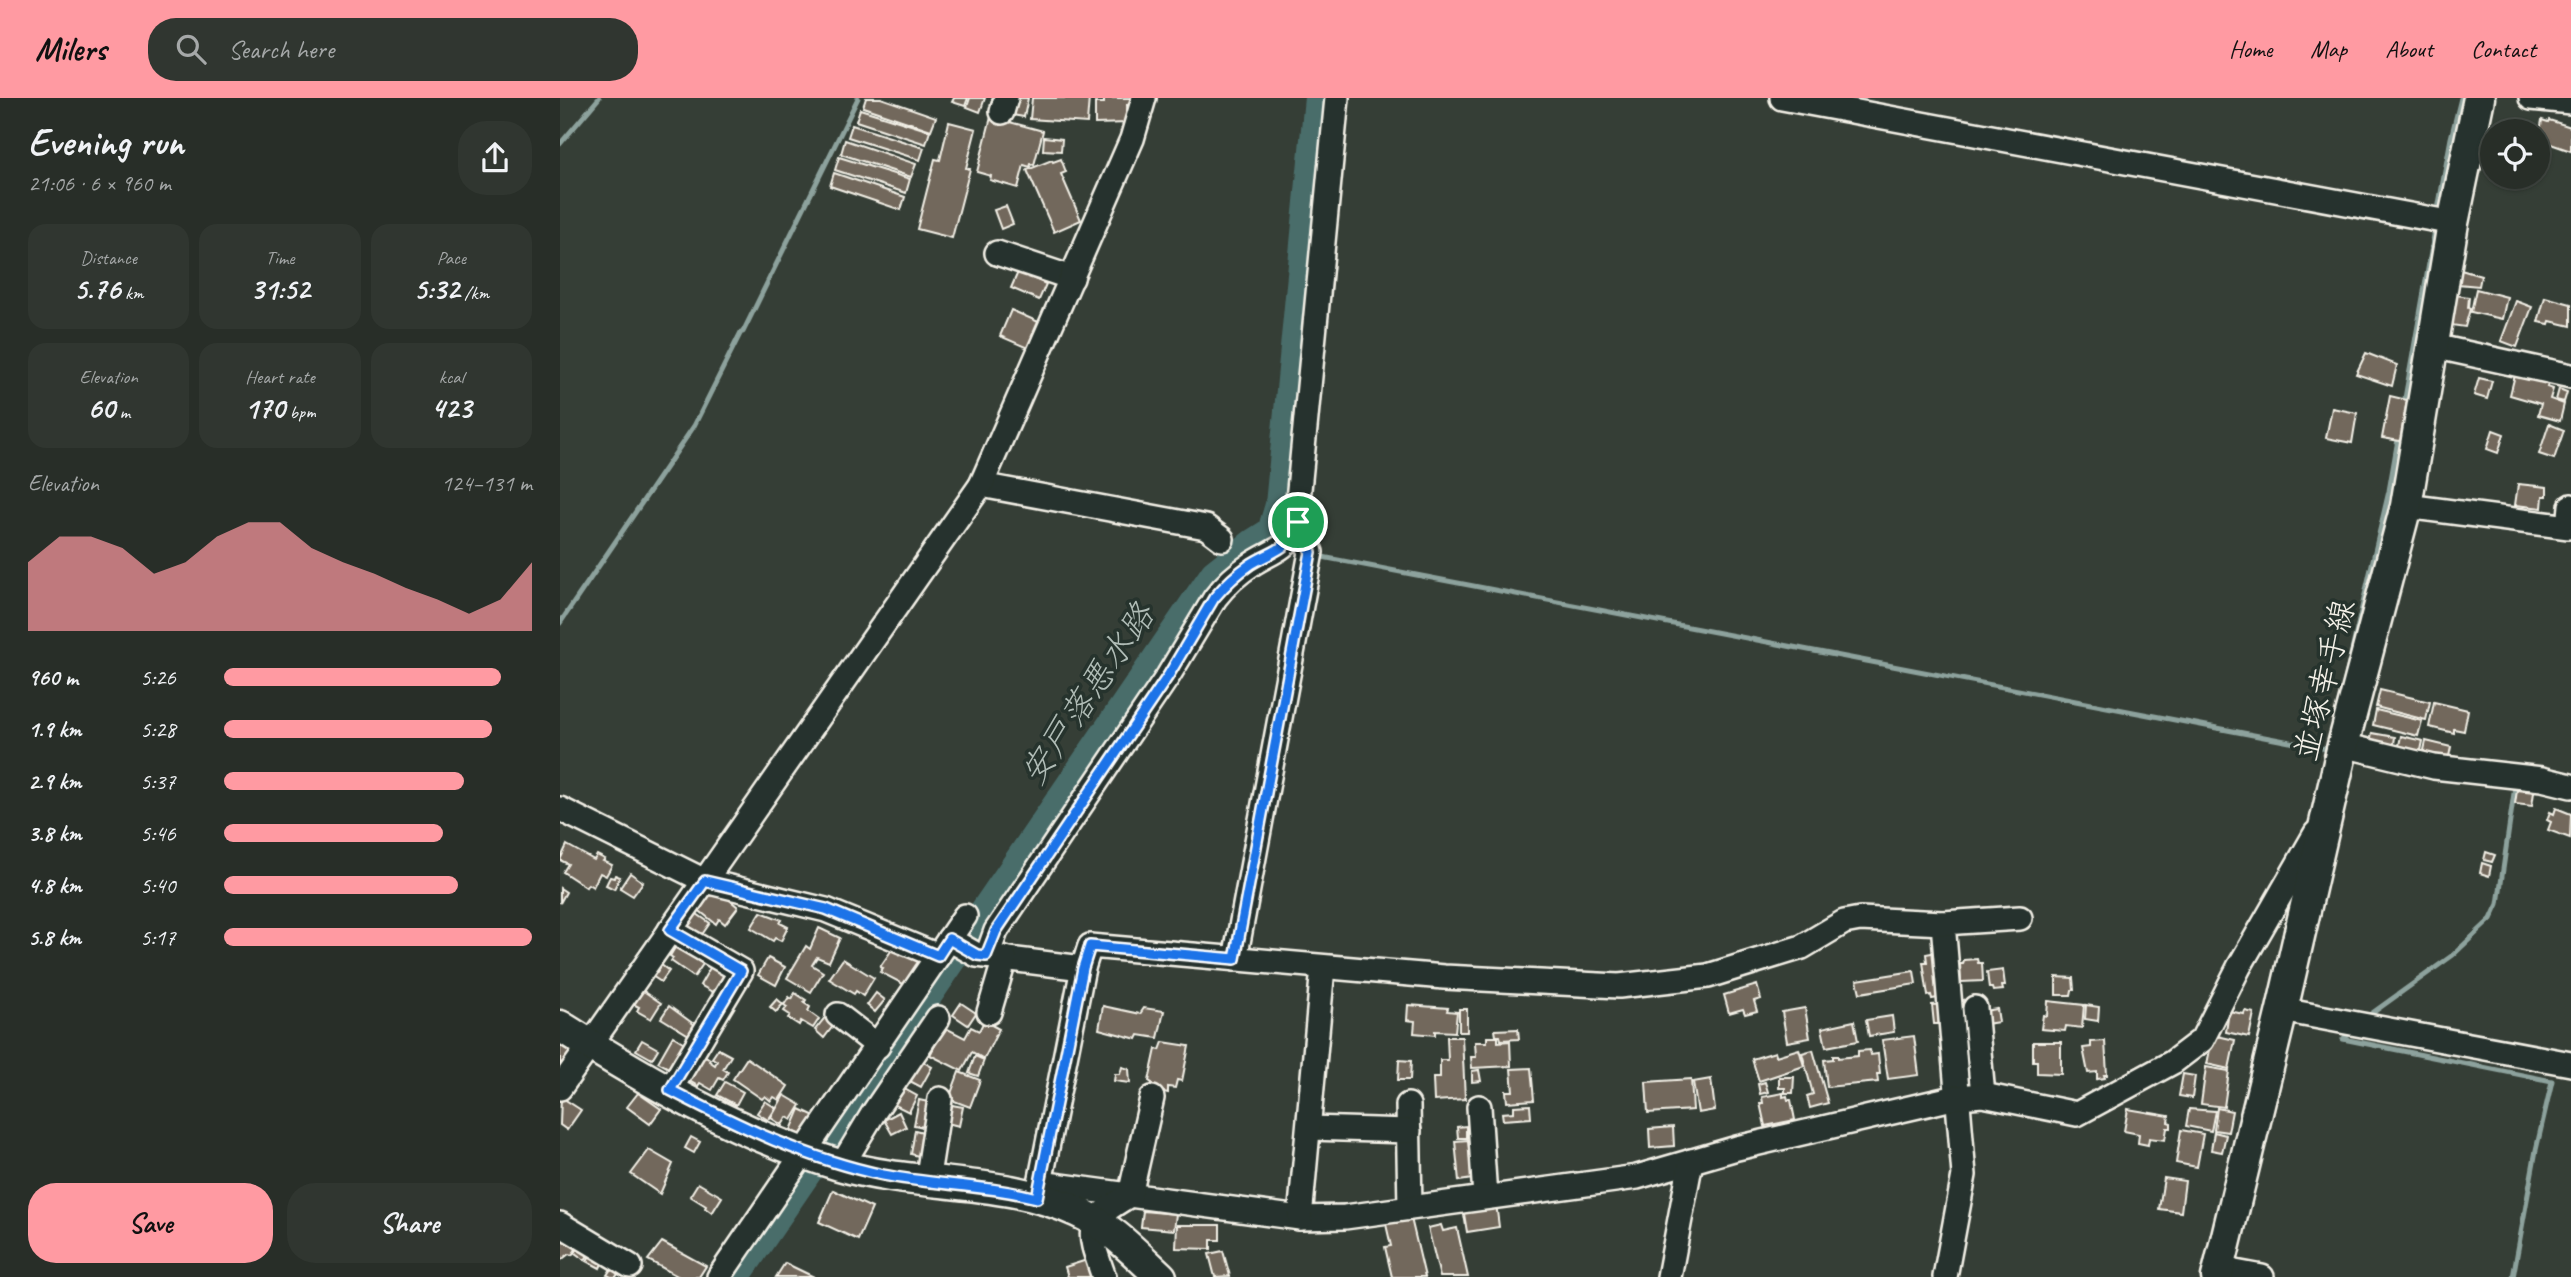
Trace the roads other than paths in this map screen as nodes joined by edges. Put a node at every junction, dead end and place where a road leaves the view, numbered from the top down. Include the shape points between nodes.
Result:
1 (1144, 98) edge
2 (1337, 98) edge
3 (1782, 98) edge
4 (2480, 98) edge
5 (2531, 98) edge
6 (2571, 102) edge
7 (2442, 221) junction
8 (997, 253) dead end
9 (1072, 278) junction
10 (2433, 346) junction
11 (2571, 376) edge
12 (981, 485) junction
13 (2406, 506) junction
14 (2571, 506) edge
15 (1298, 522) junction
16 (1222, 539) dead end
17 (2343, 745) junction
18 (2571, 786) edge
19 (560, 808) edge
20 (2327, 814) junction
21 (705, 881) junction
22 (965, 916) dead end
23 (2020, 918) dead end
24 (1943, 923) junction
25 (670, 930) junction
26 (944, 947) junction
27 (989, 956) junction
28 (1235, 959) junction
29 (1323, 967) junction
30 (1083, 968) junction
31 (1975, 1008) dead end
32 (2282, 1010) junction
33 (989, 1012) dead end
34 (838, 1015) dead end
35 (938, 1018) dead end
36 (560, 1026) edge
37 (590, 1045) junction
38 (878, 1046) junction
39 (2571, 1064) edge
40 (560, 1088) edge
41 (670, 1090) junction
42 (1983, 1095) junction
43 (1957, 1097) junction
44 (1152, 1098) dead end
45 (940, 1099) dead end
46 (1408, 1105) dead end
47 (1479, 1107) dead end
48 (1309, 1129) junction
49 (1409, 1131) junction
50 (803, 1153) junction
51 (1691, 1161) junction
52 (842, 1166) junction
53 (927, 1182) junction
54 (1039, 1190) junction
55 (1130, 1195) junction
56 (1485, 1197) junction
57 (1410, 1207) junction
58 (1300, 1218) junction
59 (1096, 1222) junction
60 (560, 1224) edge
61 (630, 1266) dead end
62 (2218, 1273) edge
63 (719, 1277) edge
64 (1104, 1277) edge
65 (1161, 1277) edge
66 (1669, 1277) edge
67 (1945, 1277) edge
68 (2262, 1277) edge

1 - 9 street via 1132,139
2 - 15 street
3 - 7 street
4 - 7 main road, 並塚幸手線
5 - 6 street
7 - 10 main road, 並塚幸手線
8 - 9 street
9 - 12 street
10 - 11 street
10 - 13 main road, 並塚幸手線
12 - 16 street via 1206,527
12 - 21 street
13 - 14 street via 2568,527
13 - 17 main road, 並塚幸手線
15 - 27 street via 1284,546 1250,565 1214,598 1168,676 996,931
15 - 28 street via 1311,552
17 - 18 street via 2434,767
17 - 20 main road, 並塚幸手線
19 - 21 street
20 - 32 main road, 並塚幸手線
20 - 42 street via 2202,1040 2173,1062 2077,1114
21 - 25 street
21 - 26 street via 826,909
22 - 26 street
23 - 24 street
24 - 29 street via 1844,922 1802,947 1708,976 1619,985
24 - 43 street
25 - 37 street
25 - 41 street via 741,971
26 - 27 street
26 - 38 street
27 - 30 street
27 - 33 street
28 - 29 street
28 - 30 street via 1090,946
29 - 48 street
30 - 54 street
31 - 42 street
32 - 39 street
32 - 62 main road, 並塚幸手線
34 - 38 street
35 - 52 street
36 - 37 main road
37 - 40 street
37 - 41 main road
38 - 50 street
41 - 50 main road
42 - 43 street
43 - 51 street
43 - 67 street via 1964,1175
44 - 55 street
45 - 53 street
46 - 49 street
47 - 56 street
48 - 49 street
48 - 58 street
49 - 57 street
50 - 52 main road
50 - 63 street
51 - 56 street via 1637,1177
51 - 66 street
52 - 53 main road
53 - 54 main road
54 - 55 street
54 - 59 main road
55 - 58 street
55 - 59 street
56 - 57 street
57 - 58 street
59 - 64 street via 1091,1240
59 - 65 main road
60 - 61 street
62 - 68 street

